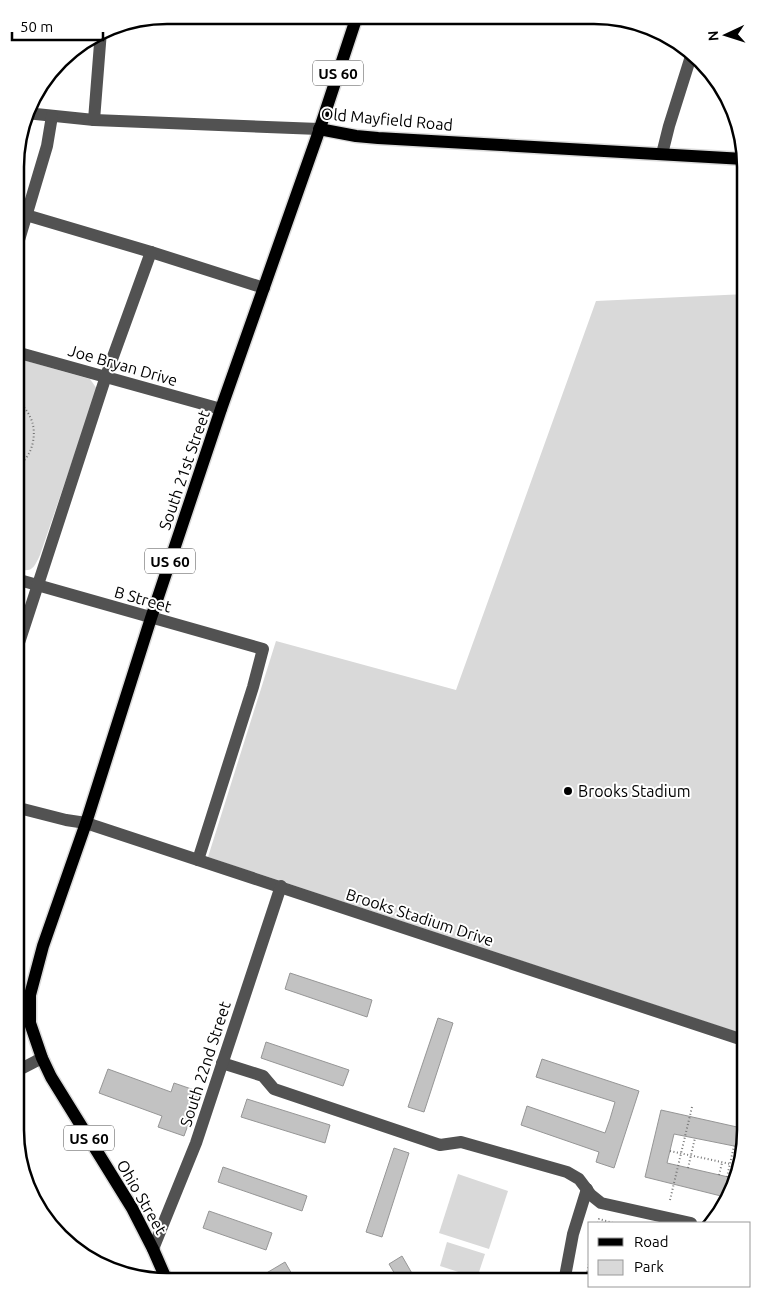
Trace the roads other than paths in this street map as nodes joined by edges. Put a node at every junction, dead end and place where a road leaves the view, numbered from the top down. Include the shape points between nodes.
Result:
1 (354, 24) edge
2 (100, 40) edge
3 (690, 61) edge
4 (34, 115) edge
5 (52, 116) junction
6 (94, 120) junction
7 (319, 130) junction
8 (662, 154) junction
9 (737, 159) edge
10 (26, 215) junction
11 (24, 221) edge
12 (151, 252) junction
13 (264, 288) junction
14 (24, 354) edge
15 (106, 376) junction
16 (221, 410) junction
17 (24, 581) edge
18 (36, 585) junction
19 (151, 618) junction
20 (24, 625) edge
21 (24, 809) edge
22 (86, 823) junction
23 (198, 860) junction
24 (282, 886) junction
25 (30, 994) joint
26 (737, 1038) edge
27 (42, 1058) junction
28 (222, 1063) junction
29 (24, 1067) edge
30 (587, 1189) junction
31 (686, 1222) edge
32 (153, 1249) junction
33 (164, 1273) edge
34 (566, 1273) edge

1 - 7 main road, US 60
2 - 6 street
3 - 8 street
4 - 5 street, Old Mayfield Road
5 - 6 street, Old Mayfield Road
5 - 10 street via 47,146
6 - 7 street, Old Mayfield Road
7 - 8 main road, Old Mayfield Road via 371,137
7 - 13 main road, South 21st Street / US 60
8 - 9 main road, Old Mayfield Road
10 - 11 street
10 - 12 street
12 - 13 street
12 - 15 street
13 - 16 main road, South 21st Street / US 60
14 - 15 street, Joe Bryan Drive
15 - 16 street, Joe Bryan Drive
15 - 18 street
16 - 19 main road, South 21st Street / US 60
17 - 18 street, B Street
18 - 19 street, B Street
18 - 20 street
19 - 22 main road, South 21st Street / US 60
19 - 23 street, B Street via 263,649
21 - 22 street, Brooks Stadium Drive
22 - 23 street, Brooks Stadium Drive
22 - 25 main road, South 21st Street / US 60 via 43,946
23 - 24 street, Brooks Stadium Drive
24 - 26 street, Brooks Stadium Drive
24 - 28 street, South 22nd Street
25 - 27 main road, Ohio Street / US 60 via 30,1023
27 - 29 street
27 - 32 main road, Ohio Street / US 60
28 - 30 street via 263,1076 274,1089 440,1145 460,1142 567,1172 579,1178
28 - 32 street, South 22nd Street via 187,1167
30 - 31 street via 601,1203
30 - 34 street via 572,1234
32 - 33 main road, Ohio Street / US 60

